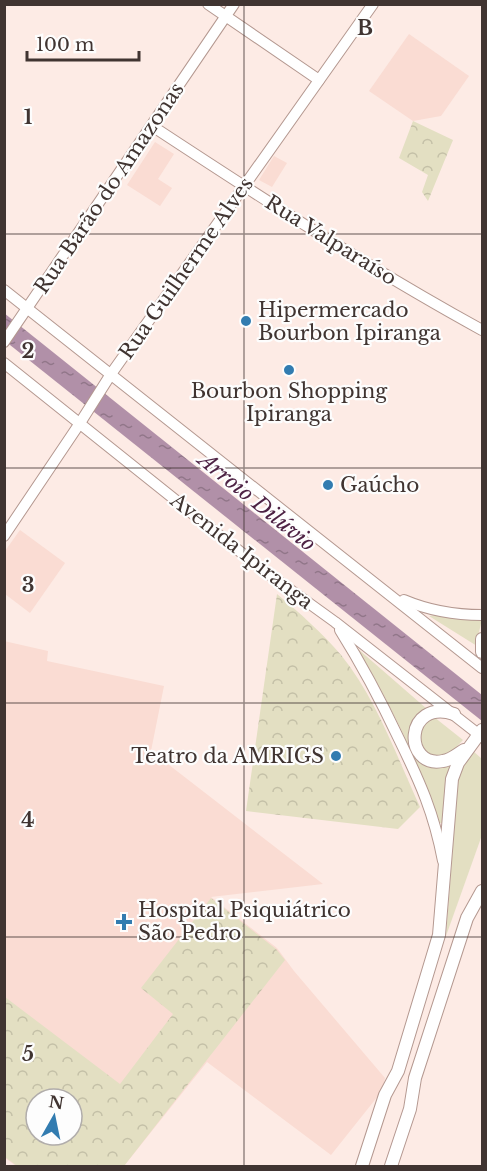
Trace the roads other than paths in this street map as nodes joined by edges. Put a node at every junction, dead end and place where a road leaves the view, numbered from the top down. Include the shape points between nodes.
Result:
1 (208, 4) edge
2 (234, 4) edge
3 (373, 4) edge
4 (225, 17) junction
5 (319, 80) junction
6 (152, 126) junction
7 (244, 186) junction
8 (4, 290) edge
9 (28, 309) junction
10 (483, 330) edge
11 (4, 342) edge
12 (4, 363) edge
13 (111, 374) junction
14 (83, 419) junction
15 (4, 536) edge
16 (389, 593) junction
17 (483, 615) edge
18 (335, 622) junction
19 (483, 639) edge
20 (483, 652) edge
21 (483, 668) edge
22 (454, 714) junction
23 (481, 734) edge
24 (469, 746) junction
25 (445, 872) junction
26 (483, 891) edge
27 (398, 1071) junction
28 (415, 1078) junction
29 (362, 1167) edge
30 (367, 1167) edge
31 (384, 1167) edge
32 (392, 1167) edge

1 - 4 main road
2 - 4 main road, Rua Barão do Amazonas
3 - 5 main road, Rua Guilherme Alves
4 - 5 main road
4 - 6 main road, Rua Barão do Amazonas
5 - 7 main road, Rua Guilherme Alves
6 - 7 main road, Rua Valparaíso
6 - 9 main road, Rua Barão do Amazonas
7 - 10 main road, Rua Valparaíso via 438,307
7 - 13 main road, Rua Guilherme Alves
8 - 9 main road
9 - 11 main road, Rua Barão do Amazonas
9 - 13 main road
12 - 14 main road, Avenida Ipiranga
13 - 14 main road, Rua Guilherme Alves
13 - 16 main road
14 - 15 main road, Rua Guilherme Alves
14 - 18 main road, Avenida Ipiranga via 263,570
16 - 17 main road via 437,611
16 - 21 main road
18 - 22 main road, Avenida Ipiranga
18 - 25 main road via 378,693 425,794
19 - 20 main road
22 - 23 main road, Avenida Ipiranga
22 - 24 main road via 436,711 421,719 414,733 416,748 428,759 443,762
23 - 24 main road
24 - 25 main road via 452,779
25 - 27 main road via 439,935
26 - 28 main road via 467,918
27 - 29 main road via 385,1095
27 - 30 main road
28 - 31 main road
28 - 32 main road

